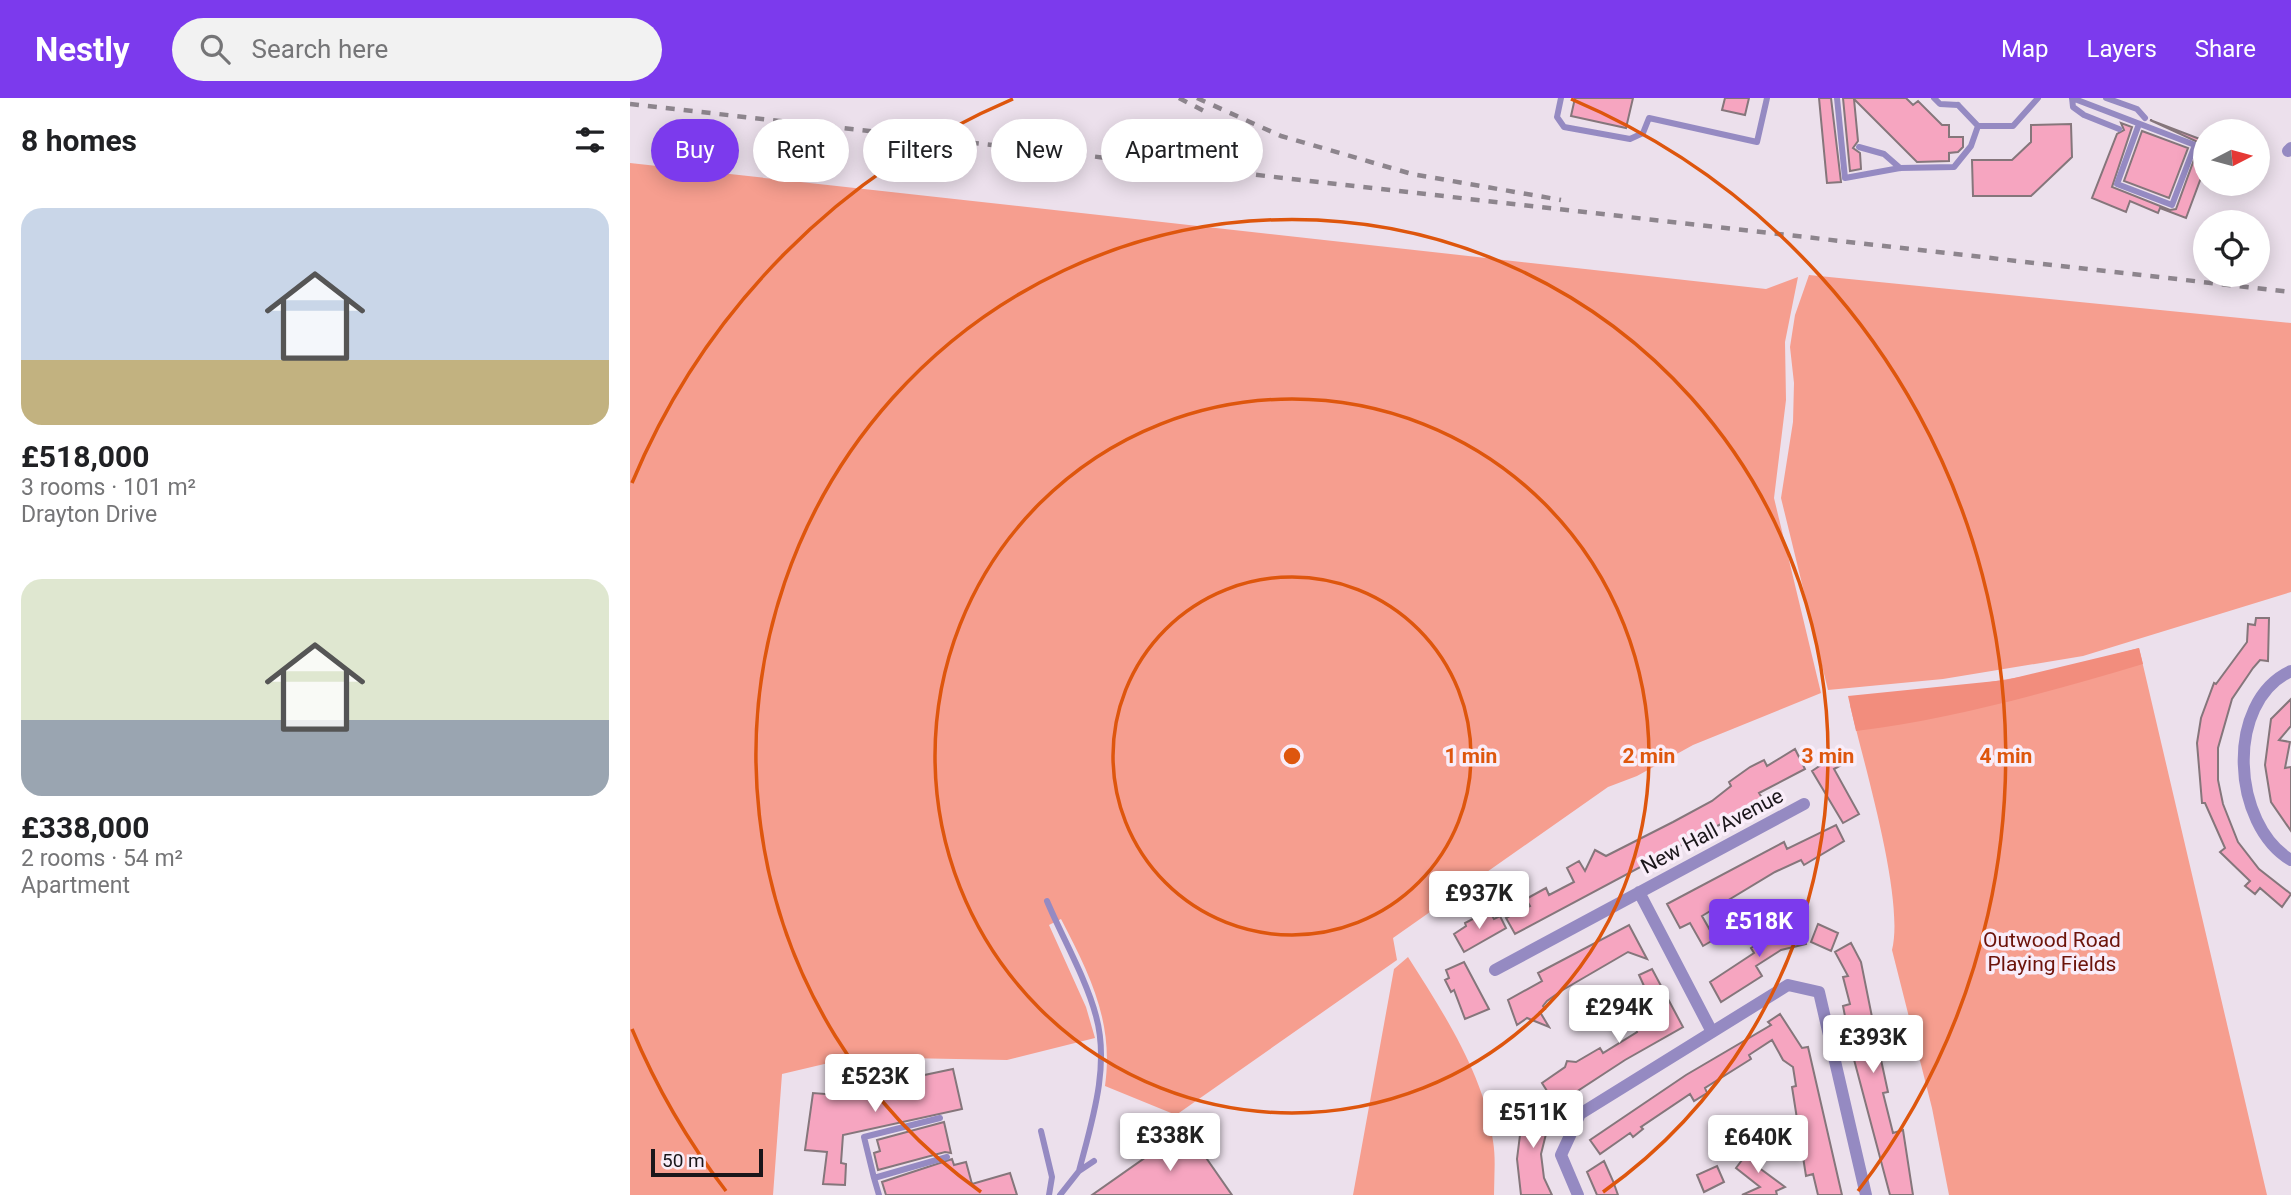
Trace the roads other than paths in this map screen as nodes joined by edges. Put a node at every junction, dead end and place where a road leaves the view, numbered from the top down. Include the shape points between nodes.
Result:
1 (1561, 98) edge
2 (1767, 98) edge
3 (1838, 98) edge
4 (1934, 98) edge
5 (2038, 98) edge
6 (2072, 98) edge
7 (2106, 98) edge
8 (1959, 101) edge
9 (2145, 118) dead end
10 (2139, 124) junction
11 (1978, 126) junction
12 (2119, 129) dead end
13 (1859, 147) dead end
14 (1900, 169) junction
15 (2291, 671) edge
16 (1804, 804) dead end
17 (2291, 860) edge
18 (1639, 892) junction
19 (1047, 901) dead end
20 (1495, 970) dead end
21 (1712, 1032) junction
22 (940, 1118) dead end
23 (1041, 1131) dead end
24 (947, 1157) dead end
25 (1094, 1161) dead end
26 (1079, 1171) junction
27 (874, 1178) junction
28 (879, 1195) edge
29 (1049, 1195) edge
30 (1060, 1195) edge
31 (1577, 1195) edge
32 (1866, 1195) edge

1 - 2 lane via 1557,117 1564,127 1630,139 1643,133 1649,118 1757,142
3 - 14 lane via 1845,178
4 - 8 lane via 1940,104
5 - 11 lane via 2013,126
6 - 10 lane
6 - 12 lane via 2073,107 2084,115
7 - 9 lane via 2143,112
8 - 11 lane
10 - 10 lane via 2195,145 2172,205 2117,184
11 - 14 lane via 1971,146 1954,167
13 - 14 lane via 1884,154
15 - 17 street via 2261,697 2243,748 2249,804 2265,833
16 - 18 street, New Hall Avenue
18 - 20 street, New Hall Avenue
18 - 21 street, New Hall Avenue
19 - 26 lane via 1088,994 1101,1040 1102,1066
21 - 31 street via 1580,1114 1562,1155
21 - 32 street via 1788,985 1819,992
22 - 27 lane via 864,1137
23 - 29 lane via 1052,1177
24 - 27 lane
25 - 26 lane
26 - 30 lane
27 - 28 lane

